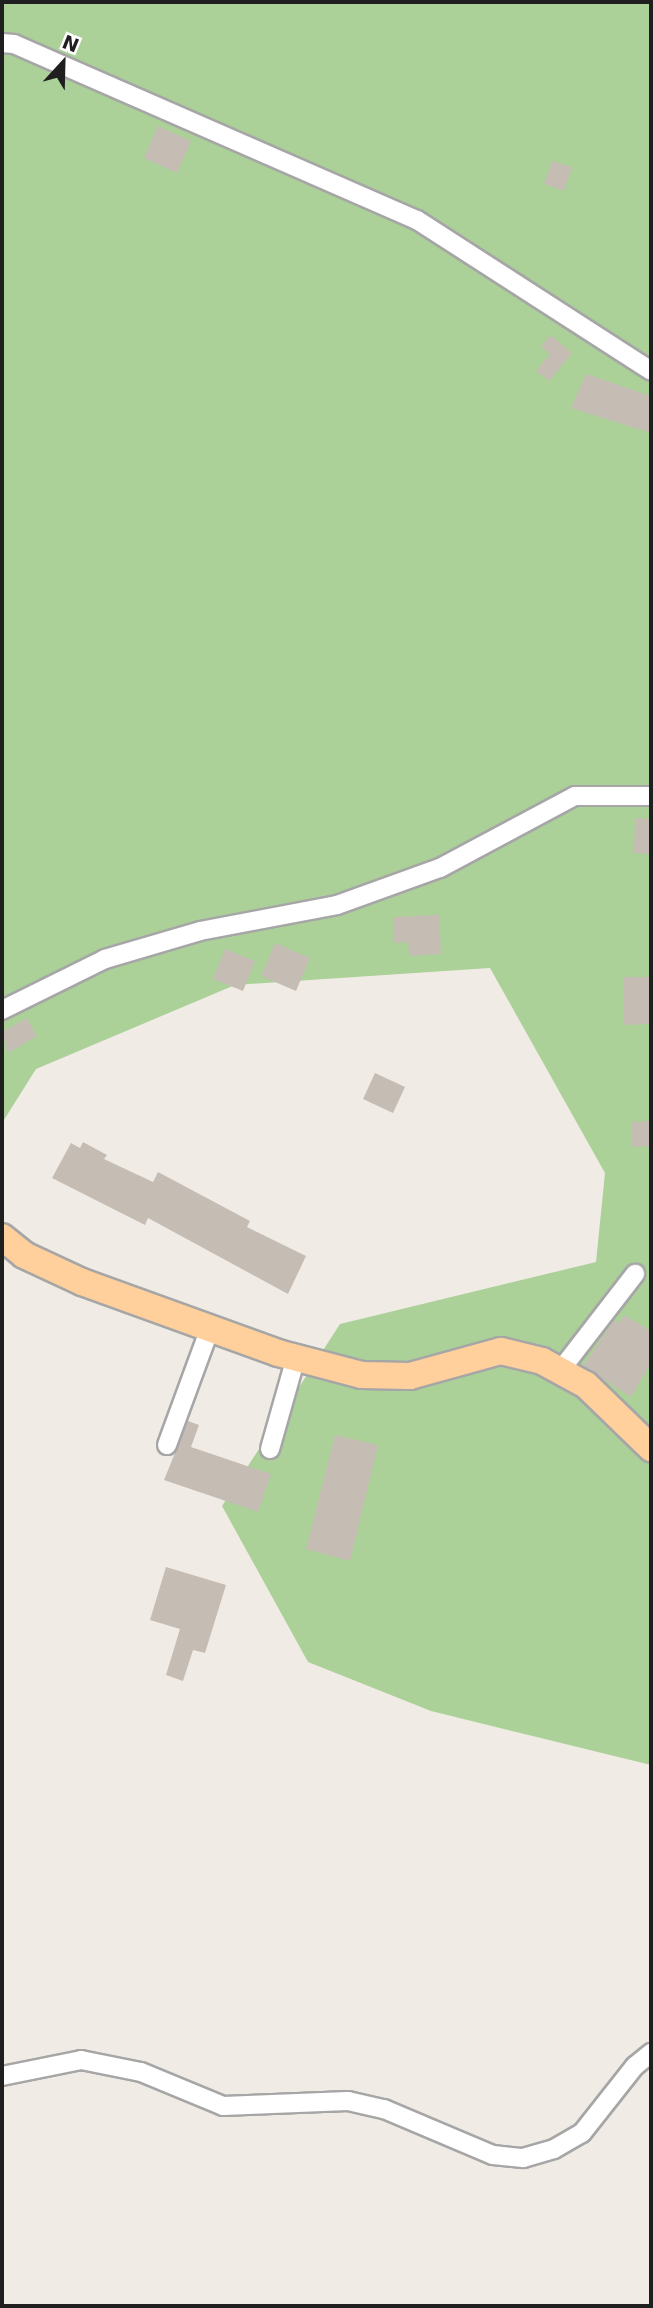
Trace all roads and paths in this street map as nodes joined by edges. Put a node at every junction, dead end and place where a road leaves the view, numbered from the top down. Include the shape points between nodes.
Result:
1 (2, 43) edge
2 (651, 371) edge
3 (651, 796) edge
4 (2, 1010) edge
5 (2, 1237) edge
6 (635, 1274) dead end
7 (210, 1328) junction
8 (296, 1357) junction
9 (560, 1371) junction
10 (167, 1445) dead end
11 (651, 1448) edge
12 (271, 1449) dead end
13 (651, 2053) edge
14 (2, 2076) edge

1 - 2 street via 14,44 416,220
3 - 4 street via 575,796 440,868 337,905 200,931 105,959
5 - 7 main road via 24,1255 82,1282
6 - 9 street
7 - 8 main road
7 - 10 street
8 - 9 main road via 362,1375 410,1376 501,1351
8 - 12 street
9 - 11 main road via 586,1385
13 - 14 street via 635,2066 582,2133 554,2149 523,2158 493,2155 384,2109 348,2101 223,2106 141,2072 81,2060

